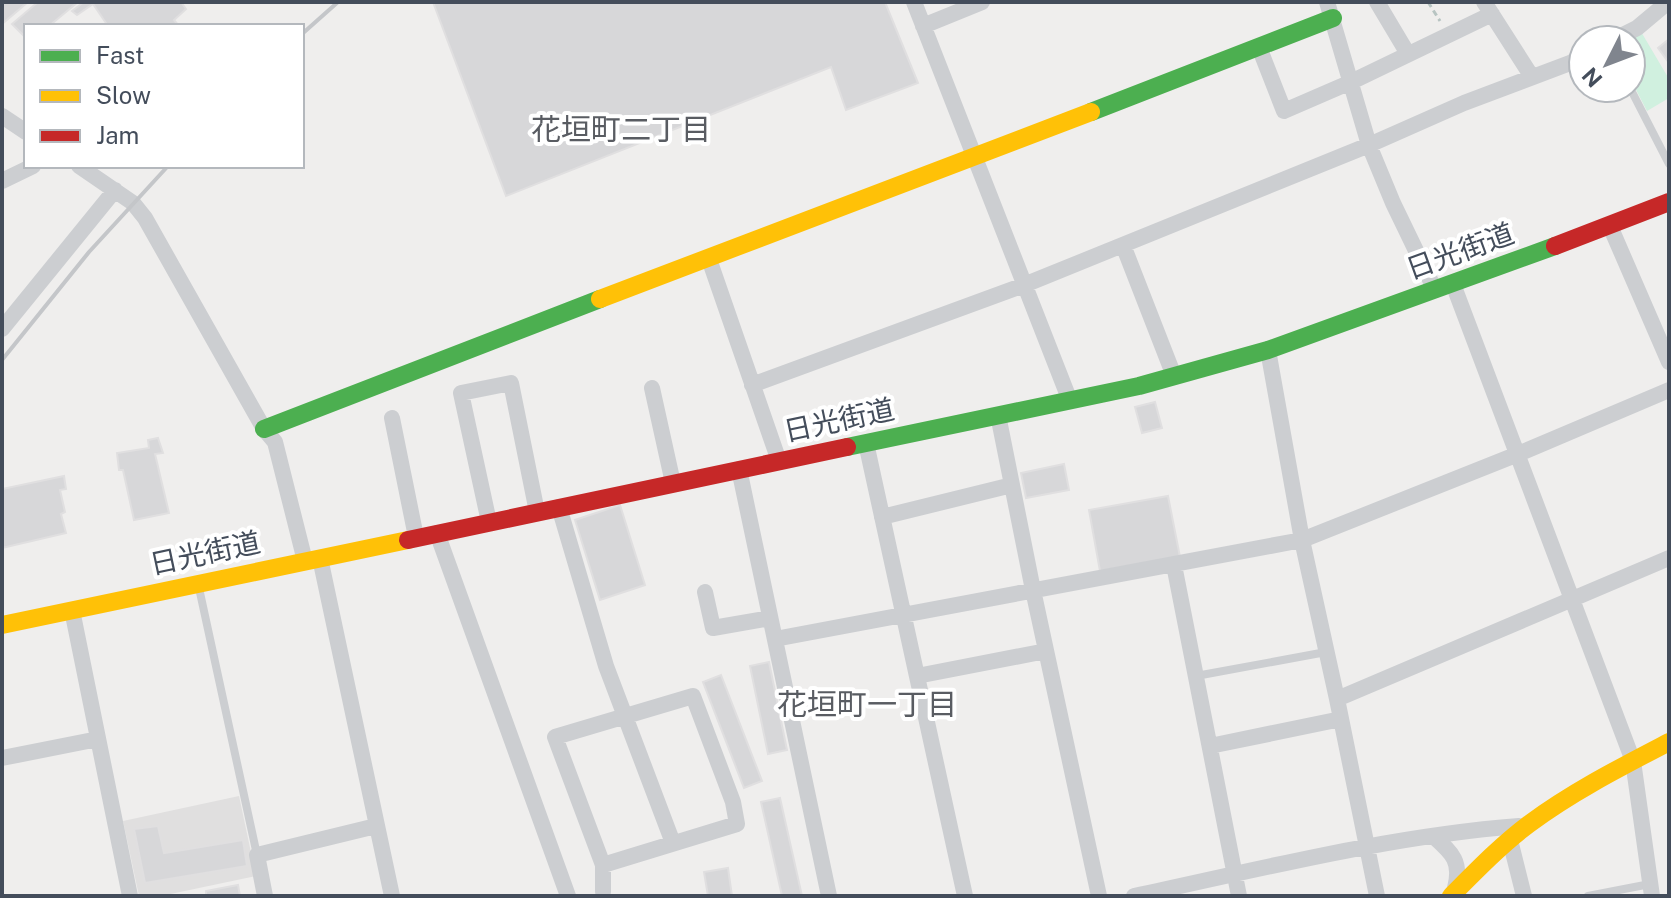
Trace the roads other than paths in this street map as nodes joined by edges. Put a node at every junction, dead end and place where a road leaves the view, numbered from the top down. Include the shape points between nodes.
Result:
1 (914, 2) edge
2 (982, 2) edge
3 (1377, 2) edge
4 (1668, 2) edge
5 (1488, 8) edge
6 (1330, 10) edge
7 (1642, 24) edge
8 (923, 26) junction
9 (1259, 47) junction
10 (1408, 54) junction
11 (1567, 64) edge
12 (1532, 77) junction
13 (1351, 82) junction
14 (1638, 104) edge
15 (2, 116) edge
16 (24, 131) edge
17 (1369, 145) junction
18 (976, 157) junction
19 (1669, 164) edge
20 (29, 168) edge
21 (82, 168) edge
22 (2, 181) edge
23 (115, 190) junction
24 (1669, 202) edge
25 (1610, 226) junction
26 (1123, 245) junction
27 (709, 259) junction
28 (1024, 285) junction
29 (1444, 287) junction
30 (2, 329) edge
31 (1268, 350) junction
32 (1669, 362) edge
33 (1174, 376) junction
34 (752, 385) junction
35 (652, 388) dead end
36 (1669, 390) edge
37 (1070, 401) junction
38 (998, 415) junction
39 (392, 418) dead end
40 (264, 429) junction
41 (866, 443) junction
42 (1518, 454) junction
43 (779, 461) junction
44 (739, 469) junction
45 (673, 483) junction
46 (1012, 485) junction
47 (559, 507) junction
48 (537, 512) junction
49 (882, 517) junction
50 (489, 522) junction
51 (437, 533) junction
52 (416, 537) junction
53 (1302, 540) junction
54 (1669, 558) edge
55 (312, 559) junction
56 (1174, 565) junction
57 (198, 583) junction
58 (1033, 590) junction
59 (705, 592) dead end
60 (1572, 600) junction
61 (72, 610) junction
62 (904, 614) junction
63 (770, 618) junction
64 (2, 625) edge
65 (775, 639) junction
66 (1046, 651) junction
67 (1327, 652) junction
68 (917, 676) junction
69 (1196, 676) junction
70 (1337, 699) junction
71 (625, 716) junction
72 (1341, 719) junction
73 (98, 739) junction
74 (1669, 742) edge
75 (1210, 746) junction
76 (2, 758) edge
77 (1633, 761) junction
78 (1528, 825) junction
79 (376, 826) junction
80 (1433, 836) junction
81 (1510, 840) junction
82 (673, 843) junction
83 (1367, 847) junction
84 (257, 855) junction
85 (603, 865) junction
86 (1235, 874) junction
87 (1651, 890) edge
88 (598, 895) edge
89 (1452, 895) edge
90 (130, 896) edge
91 (265, 896) edge
92 (392, 896) edge
93 (568, 896) edge
94 (829, 896) edge
95 (965, 896) edge
96 (1099, 896) edge
97 (1134, 896) edge
98 (1239, 896) edge
99 (1377, 896) edge
100 (1524, 896) edge
101 (1588, 896) edge

1 - 8 street
2 - 8 street
3 - 10 street
4 - 7 street
5 - 10 street
5 - 12 street
6 - 9 main road
6 - 13 street
8 - 18 street
9 - 13 street via 1284,111
9 - 18 main road
10 - 13 street
11 - 12 street
12 - 17 street
13 - 17 street
14 - 19 lane
15 - 16 street
17 - 26 street
17 - 29 street via 1393,203
18 - 27 main road
18 - 28 street
20 - 22 street
21 - 23 street
23 - 30 street
23 - 40 street via 145,218
24 - 25 main road, 日光街道
25 - 29 main road, 日光街道
25 - 32 street
26 - 28 street
26 - 33 street
27 - 34 street
27 - 40 main road
28 - 34 street
28 - 37 street
29 - 31 main road, 日光街道
29 - 42 street
31 - 33 main road, 日光街道
31 - 53 street
33 - 37 main road, 日光街道
34 - 43 street
35 - 45 street
36 - 42 street
37 - 38 main road, 日光街道
38 - 41 main road, 日光街道
38 - 46 street
39 - 52 street
40 - 55 street via 275,442
41 - 43 main road, 日光街道
41 - 49 street
42 - 53 street
42 - 60 street
43 - 44 main road, 日光街道
44 - 45 main road, 日光街道
44 - 63 street
45 - 47 main road, 日光街道
46 - 49 street
46 - 58 street
47 - 48 main road, 日光街道
47 - 71 street
48 - 50 main road, 日光街道
48 - 50 street via 511,383 461,393
49 - 62 street
50 - 51 main road, 日光街道
51 - 52 main road, 日光街道
51 - 93 street
52 - 55 main road, 日光街道
53 - 56 street
53 - 67 street
54 - 60 street
55 - 57 main road, 日光街道
55 - 79 street
56 - 58 street
56 - 69 street
57 - 61 main road, 日光街道
57 - 84 lane
58 - 62 street
58 - 66 street
59 - 63 street via 713,628
60 - 70 street
60 - 77 street
61 - 64 main road, 日光街道
61 - 73 street
62 - 65 street
62 - 68 street
63 - 65 street
65 - 94 street
66 - 68 street
66 - 96 street
67 - 69 lane
67 - 70 street
68 - 95 street
69 - 75 street
70 - 72 street
71 - 82 street
71 - 82 street via 693,696 718,762 737,824
71 - 85 street via 555,737
72 - 75 street
72 - 83 street
73 - 76 street
73 - 90 street
74 - 77 main road
75 - 86 street
77 - 78 main road
77 - 87 street
78 - 80 street
78 - 81 main road
79 - 84 street
79 - 92 street
80 - 83 street
80 - 89 street via 1451,852 1459,873
81 - 89 main road
81 - 100 street
82 - 85 street
83 - 86 street
83 - 99 street
84 - 91 street
85 - 88 street
86 - 97 street
86 - 98 street
87 - 101 lane

